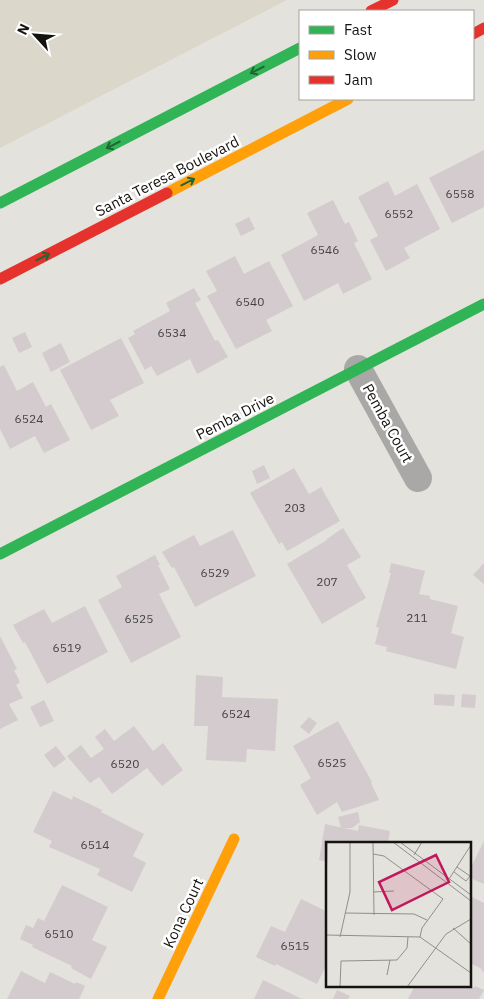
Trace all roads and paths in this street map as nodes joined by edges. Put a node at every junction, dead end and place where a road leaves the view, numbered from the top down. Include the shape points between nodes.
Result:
1 (392, 0) edge
2 (373, 10) edge
3 (299, 49) edge
4 (346, 100) edge
5 (0, 203) edge
6 (0, 279) edge
7 (484, 304) edge
8 (358, 369) junction
9 (418, 478) dead end
10 (0, 554) edge
11 (234, 839) dead end
12 (158, 999) edge

1 - 2 main road
3 -> 5 main road
6 -> 4 main road, Santa Teresa Boulevard
7 - 8 main road, Pemba Drive
8 - 9 street, Pemba Court
8 - 10 main road, Pemba Drive
11 - 12 main road, Kona Court

